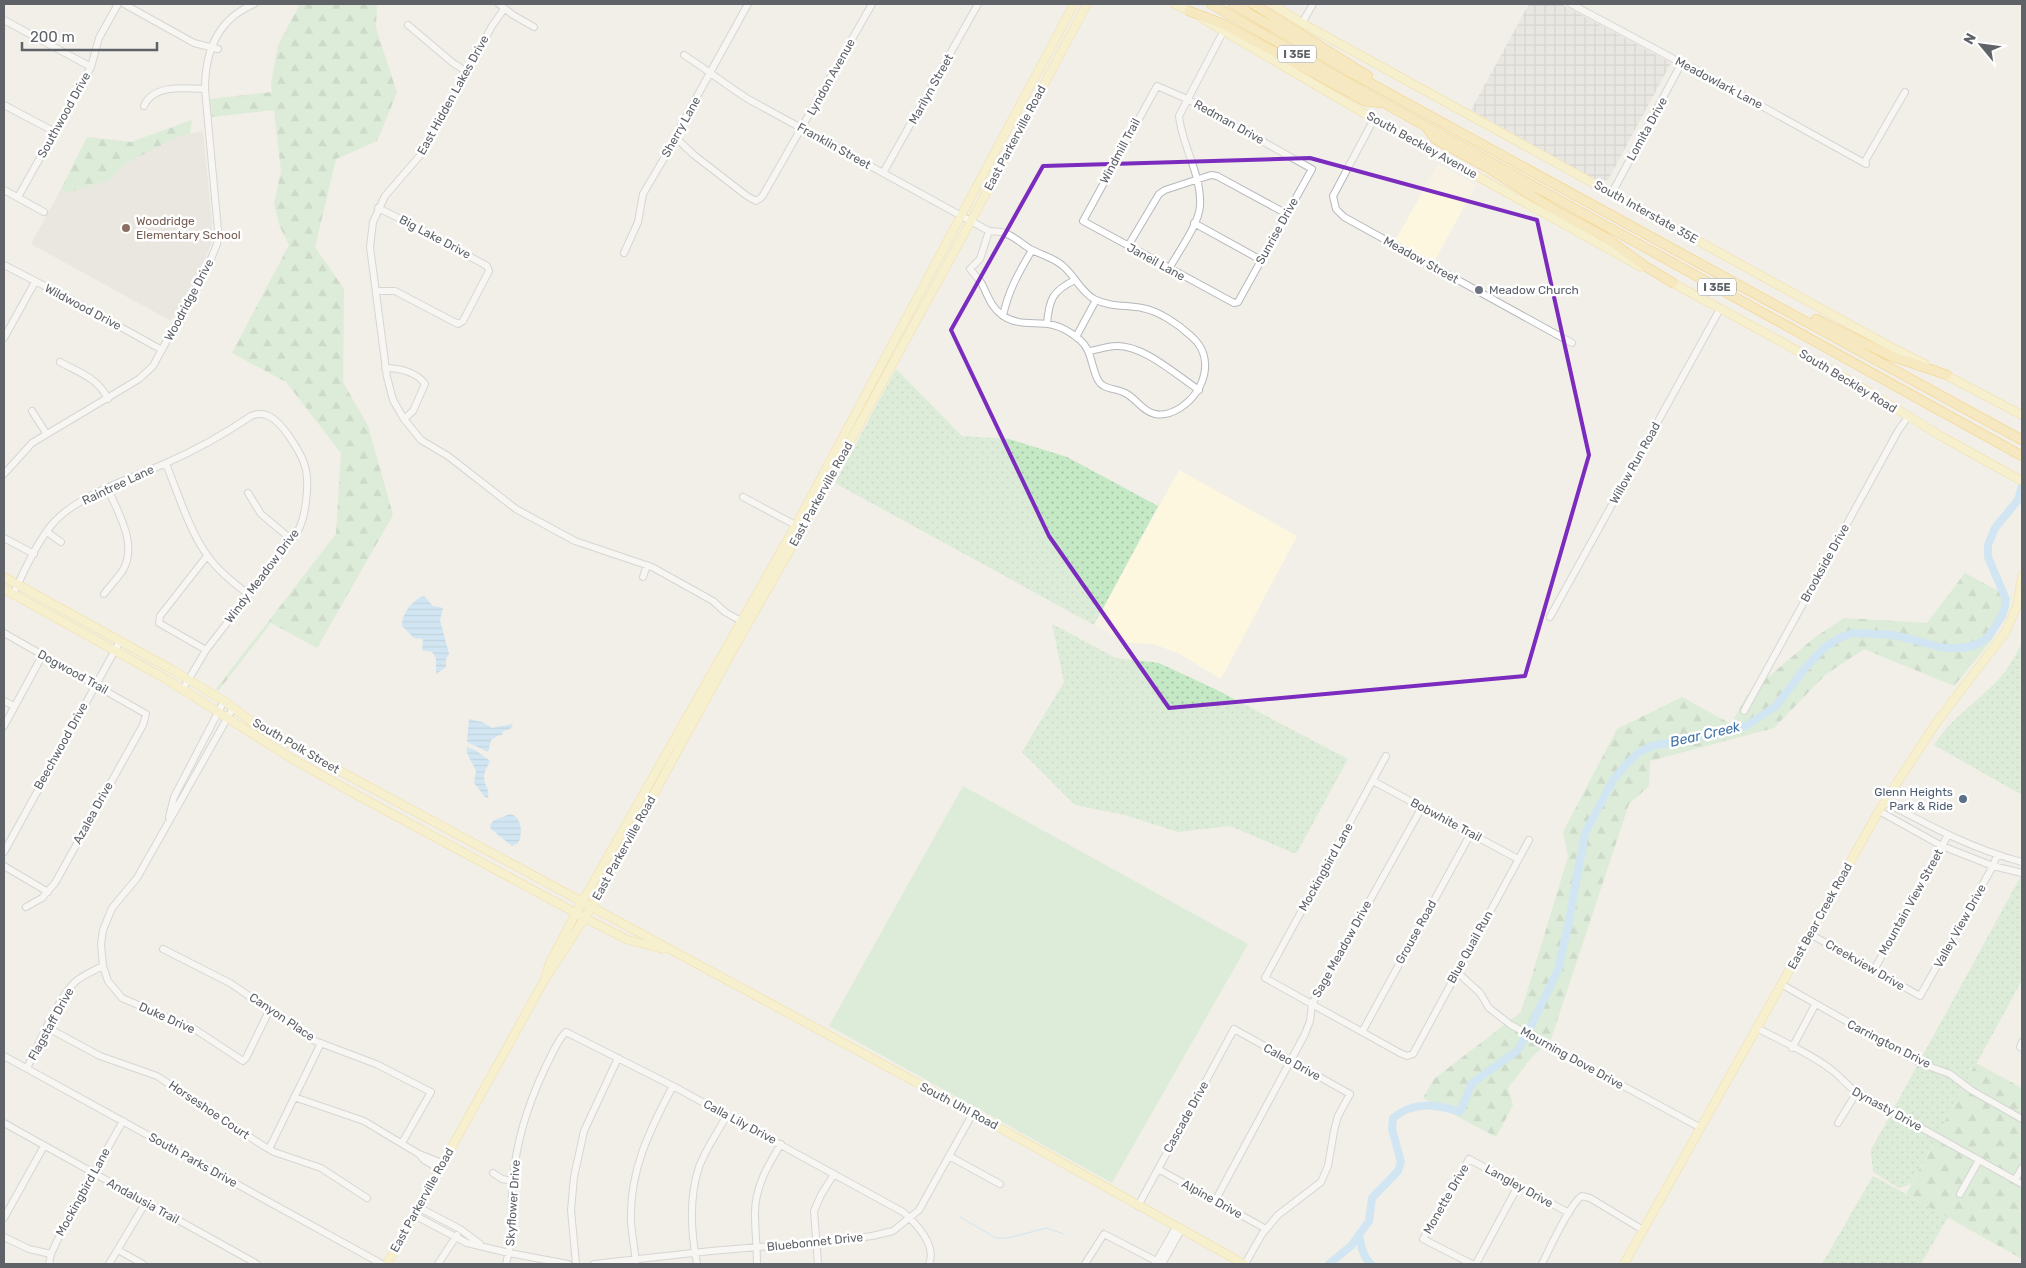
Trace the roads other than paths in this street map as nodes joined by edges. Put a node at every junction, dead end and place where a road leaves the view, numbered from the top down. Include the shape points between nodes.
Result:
1 (118, 4) edge
2 (124, 4) edge
3 (254, 4) edge
4 (498, 4) edge
5 (748, 4) edge
6 (872, 4) edge
7 (978, 4) edge
8 (1073, 4) edge
9 (1174, 4) edge
10 (1211, 4) edge
11 (1233, 4) edge
12 (1254, 4) edge
13 (1272, 4) edge
14 (1312, 4) edge
15 (1571, 4) edge
16 (242, 6) edge
17 (1085, 7) edge
18 (504, 9) junction
19 (1188, 11) junction
20 (4, 20) edge
21 (1302, 23) junction
22 (408, 25) dead end
23 (534, 27) dead end
24 (1223, 32) junction
25 (215, 49) junction
26 (684, 55) dead end
27 (1682, 64) junction
28 (91, 67) junction
29 (467, 72) junction
30 (711, 72) junction
31 (1157, 86) joint
32 (204, 89) junction
33 (1905, 92) dead end
34 (1398, 98) junction
35 (1187, 100) junction
36 (1385, 104) junction
37 (4, 105) edge
38 (144, 106) dead end
39 (1012, 117) junction
40 (1374, 119) junction
41 (1023, 123) junction
42 (1423, 124) junction
43 (802, 128) junction
44 (54, 132) junction
45 (676, 138) junction
46 (1300, 162) joint
47 (987, 165) junction
48 (883, 174) junction
49 (1196, 178) junction
50 (4, 190) edge
51 (1612, 193) junction
52 (18, 197) junction
53 (982, 201) junction
54 (378, 208) junction
55 (44, 212) dead end
56 (1287, 214) junction
57 (962, 216) junction
58 (1085, 217) joint
59 (971, 221) junction
60 (1194, 223) junction
61 (989, 231) junction
62 (1128, 246) junction
63 (1032, 250) junction
64 (624, 253) dead end
65 (1261, 260) junction
66 (4, 265) edge
67 (1704, 265) junction
68 (1169, 269) junction
69 (1075, 280) junction
70 (36, 282) junction
71 (1673, 283) junction
72 (376, 291) junction
73 (1096, 300) junction
74 (1234, 303) joint
75 (1720, 309) junction
76 (1003, 316) junction
77 (1047, 324) junction
78 (4, 336) edge
79 (1076, 337) junction
80 (1572, 343) dead end
81 (162, 350) junction
82 (1089, 352) junction
83 (60, 362) dead end
84 (385, 368) junction
85 (1946, 375) junction
86 (1199, 390) junction
87 (108, 399) junction
88 (32, 412) dead end
89 (258, 414) joint
90 (2021, 415) edge
91 (1908, 417) junction
92 (404, 419) junction
93 (851, 422) junction
94 (858, 427) junction
95 (46, 434) junction
96 (2020, 438) edge
97 (2022, 456) edge
98 (166, 464) junction
99 (4, 474) edge
100 (2022, 481) edge
101 (108, 489) junction
102 (248, 494) dead end
103 (743, 497) dead end
104 (799, 527) junction
105 (47, 532) junction
106 (4, 538) edge
107 (292, 540) junction
108 (61, 542) dead end
109 (34, 554) junction
110 (208, 556) junction
111 (647, 565) junction
112 (2022, 576) edge
113 (642, 577) dead end
114 (4, 578) edge
115 (17, 585) junction
116 (4, 589) edge
117 (13, 594) junction
118 (104, 594) dead end
119 (249, 595) junction
120 (1550, 617) dead end
121 (744, 622) junction
122 (4, 633) edge
123 (120, 641) junction
124 (206, 650) junction
125 (115, 651) junction
126 (42, 656) junction
127 (189, 680) junction
128 (95, 685) junction
129 (183, 689) junction
130 (4, 701) edge
131 (224, 701) junction
132 (14, 706) junction
133 (233, 708) junction
134 (142, 711) joint
135 (218, 711) junction
136 (1744, 711) dead end
137 (227, 718) junction
138 (4, 726) edge
139 (202, 741) junction
140 (212, 746) junction
141 (670, 756) junction
142 (1386, 756) dead end
143 (1373, 781) junction
144 (1885, 802) junction
145 (1422, 807) junction
146 (1879, 811) junction
147 (168, 824) junction
148 (1470, 833) junction
149 (1948, 835) junction
150 (1529, 840) dead end
151 (1942, 846) junction
152 (4, 852) edge
153 (1997, 856) junction
154 (1518, 859) junction
155 (2022, 862) edge
156 (4, 866) edge
157 (1993, 866) junction
158 (2022, 873) edge
159 (48, 892) junction
160 (582, 903) junction
161 (26, 907) dead end
162 (591, 908) junction
163 (576, 914) junction
164 (585, 918) junction
165 (1810, 934) junction
166 (163, 948) dead end
167 (672, 951) junction
168 (103, 966) junction
169 (1874, 970) junction
170 (1457, 972) junction
171 (545, 979) junction
172 (1781, 984) junction
173 (1920, 996) joint
174 (1312, 1004) junction
175 (1816, 1005) junction
176 (270, 1009) junction
177 (48, 1028) junction
178 (1756, 1028) junction
179 (1234, 1029) joint
180 (566, 1032) joint
181 (1362, 1032) junction
182 (320, 1043) junction
183 (1792, 1048) junction
184 (4, 1056) edge
185 (618, 1058) junction
186 (1291, 1061) junction
187 (27, 1068) junction
188 (672, 1086) junction
189 (1857, 1092) junction
190 (294, 1097) junction
191 (973, 1113) junction
192 (727, 1115) junction
193 (2022, 1119) edge
194 (123, 1121) junction
195 (4, 1123) edge
196 (1838, 1123) dead end
197 (1700, 1128) junction
198 (402, 1143) junction
199 (781, 1144) junction
200 (44, 1146) junction
201 (269, 1149) junction
202 (949, 1156) junction
203 (1469, 1159) joint
204 (1979, 1160) junction
205 (440, 1166) junction
206 (2022, 1168) edge
207 (1158, 1169) junction
208 (93, 1173) junction
209 (493, 1173) dead end
210 (834, 1174) junction
211 (2015, 1180) junction
212 (513, 1181) junction
213 (1000, 1184) dead end
214 (2022, 1184) edge
215 (1518, 1186) junction
216 (1960, 1194) dead end
217 (367, 1198) dead end
218 (1215, 1201) junction
219 (146, 1202) junction
220 (1138, 1206) junction
221 (416, 1211) junction
222 (1569, 1213) junction
223 (4, 1218) edge
224 (910, 1218) junction
225 (1178, 1228) junction
226 (1266, 1229) junction
227 (460, 1230) junction
228 (1643, 1230) junction
229 (4, 1237) edge
230 (455, 1237) junction
231 (816, 1242) junction
232 (481, 1245) junction
233 (757, 1247) junction
234 (118, 1250) junction
235 (509, 1253) junction
236 (695, 1253) junction
237 (51, 1254) junction
238 (636, 1262) edge
239 (49, 1264) edge
240 (109, 1264) edge
241 (143, 1264) edge
242 (257, 1264) edge
243 (382, 1264) edge
244 (387, 1264) edge
245 (438, 1264) edge
246 (506, 1264) edge
247 (568, 1264) edge
248 (576, 1264) edge
249 (594, 1264) edge
250 (697, 1264) edge
251 (757, 1264) edge
252 (818, 1264) edge
253 (929, 1264) edge
254 (1085, 1264) edge
255 (1159, 1264) edge
256 (1245, 1264) edge
257 (1474, 1264) edge
258 (1542, 1264) edge
259 (1624, 1264) edge

1 - 28 street, Southwood Drive via 99,38
2 - 25 street via 189,40
3 - 16 street, Woodridge Drive
4 - 18 street
5 - 30 street, Sherry Lane
6 - 43 street, Lyndon Avenue
7 - 48 street, Marilyn Street
8 - 17 main road
8 - 39 main road, East Parkerville Road
9 - 19 main road, South Beckley Avenue
10 - 36 highway, I 35E
11 - 34 highway, I 35E
12 - 34 highway via 1343,59
13 - 21 main road, South Interstate 35E
14 - 21 street
15 - 27 street, Meadowlark Lane
16 - 25 street, Woodridge Drive via 222,26
17 - 41 main road, East Parkerville Road
18 - 23 street
18 - 29 street, East Hidden Lakes Drive
19 - 24 main road, South Beckley Avenue
19 - 36 highway via 1228,27 1365,101
20 - 28 street
21 - 51 main road, South Interstate 35E
22 - 29 street
24 - 35 street
24 - 40 main road, South Beckley Avenue
25 - 32 street, Woodridge Drive
26 - 30 street, Franklin Street
27 - 33 street, Meadowlark Lane via 1865,164
27 - 51 street, Lomita Drive
28 - 44 street, Southwood Drive
29 - 54 street, East Hidden Lakes Drive via 423,152
30 - 43 street, Franklin Street via 748,100
30 - 45 street, Sherry Lane
31 - 35 street, Redman Drive
31 - 58 street, Windmill Trail
32 - 38 street via 166,90 148,99
32 - 81 street, Woodridge Drive via 218,238 211,259
34 - 67 highway, I 35E
35 - 46 street, Redman Drive
35 - 49 street via 1179,116
36 - 42 highway, I 35E
37 - 44 street
39 - 41 main road
39 - 47 main road, East Parkerville Road
40 - 71 main road, South Beckley Avenue
40 - 80 street, Meadow Street via 1333,196 1336,209 1344,217
41 - 53 main road, East Parkerville Road
42 - 71 highway via 1435,139 1605,237
42 - 97 highway, I 35E
43 - 45 street, Lyndon Avenue via 768,190 756,200
43 - 48 street, Franklin Street
44 - 52 street, Southwood Drive
45 - 64 street, Sherry Lane via 643,194 638,222
46 - 56 street, Sunrise Drive via 1312,169
47 - 53 main road via 992,168
47 - 57 main road, East Parkerville Road
48 - 57 street, Franklin Street
49 - 56 street via 1217,176
49 - 60 street via 1200,206
49 - 62 street via 1159,194
50 - 52 street
51 - 85 main road, South Interstate 35E
52 - 55 street
53 - 59 main road, East Parkerville Road
54 - 72 street, East Hidden Lakes Drive via 370,240
54 - 72 street, Big Lake Drive via 487,266 489,274 460,324 395,291
56 - 65 street, Sunrise Drive
57 - 59 street, Franklin Street
57 - 93 main road, East Parkerville Road
58 - 62 street, Janeil Lane via 1083,221
59 - 61 street, Franklin Street
59 - 94 main road, East Parkerville Road
60 - 65 street
60 - 68 street
61 - 63 street, Franklin Street via 1006,233
61 - 76 street via 980,259 970,269 982,284 992,306
62 - 68 street, Janeil Lane
63 - 69 street, Franklin Street via 1050,257
63 - 76 street via 1007,296
65 - 74 street, Sunrise Drive via 1241,298
66 - 70 street, Wildwood Drive
67 - 85 highway via 1888,355
67 - 96 highway, I 35E
68 - 74 street, Janeil Lane
69 - 73 street, Franklin Street via 1085,293
69 - 77 street via 1062,286 1054,295
70 - 78 street
70 - 81 street, Wildwood Drive
71 - 75 main road, South Beckley Road
72 - 84 street, East Hidden Lakes Drive
73 - 79 street
73 - 86 street via 1150,310 1193,337 1201,346 1206,363 1206,374
75 - 91 main road, South Beckley Road via 1858,385
75 - 120 street, Willow Run Road
76 - 77 street via 1014,322
77 - 79 street
79 - 82 street
81 - 87 street, Woodridge Drive via 146,373
82 - 86 street via 1116,346 1129,348 1148,355
82 - 86 street via 1099,383 1128,394 1153,414 1173,412 1189,402
83 - 87 street via 102,387
84 - 92 street, East Hidden Lakes Drive via 390,392
84 - 92 street via 406,371 426,384 412,411
85 - 90 main road, South Interstate 35E
87 - 95 street, Woodridge Drive
88 - 95 street
89 - 98 street, Raintree Lane
89 - 107 street, Windy Meadow Drive via 267,415 284,430 306,468 304,517
91 - 100 main road, South Beckley Road
91 - 136 street, Brookside Drive
92 - 111 street, East Hidden Lakes Drive via 421,440 448,456 524,514 587,546
93 - 94 main road
93 - 104 main road, East Parkerville Road
94 - 104 main road, East Parkerville Road
95 - 99 street, Woodridge Drive via 32,443
98 - 101 street, Raintree Lane
98 - 110 street via 197,538
101 - 105 street, Raintree Lane via 79,503
101 - 118 street via 130,552 123,571
102 - 107 street via 261,514
103 - 104 street
104 - 121 main road, East Parkerville Road
105 - 108 street
105 - 109 street, Raintree Lane
106 - 109 street
107 - 119 street, Windy Meadow Drive
109 - 115 street, Raintree Lane
110 - 119 street
110 - 124 street via 159,620 159,623
111 - 113 street
111 - 121 street, East Hidden Lakes Drive
112 - 144 main road, East Bear Creek Road via 2017,606 2004,633 1936,723
114 - 115 main road, South Polk Street
115 - 117 street, Raintree Lane
115 - 123 main road, South Polk Street
116 - 117 main road, South Polk Street
117 - 125 main road, South Polk Street
119 - 124 street, Windy Meadow Drive
121 - 141 main road, East Parkerville Road
122 - 126 street, Dogwood Trail
123 - 125 street, Beechwood Drive
123 - 127 main road, South Polk Street
124 - 127 street, Windy Meadow Drive
125 - 128 street, Beechwood Drive
125 - 129 main road, South Polk Street
126 - 128 street, Dogwood Trail
126 - 132 street
127 - 129 street, Windy Meadow Drive
127 - 131 main road, South Polk Street
128 - 134 street, Dogwood Trail
128 - 152 street, Beechwood Drive
129 - 135 main road, South Polk Street
130 - 132 street
131 - 133 main road, South Polk Street
131 - 135 street
132 - 138 street
133 - 137 street
133 - 160 main road, South Polk Street via 259,727
134 - 159 street, Azalea Drive via 146,714 143,725
135 - 137 main road, South Polk Street
135 - 139 street
137 - 140 street
137 - 163 main road, South Polk Street via 289,757
139 - 140 street
139 - 147 street via 174,797
140 - 147 street
141 - 160 main road, East Parkerville Road
141 - 162 main road, East Parkerville Road
142 - 143 street, Mockingbird Lane
143 - 145 street, Bobwhite Trail
143 - 174 street, Mockingbird Lane via 1265,978
144 - 146 main road, East Bear Creek Road
144 - 149 street
145 - 148 street, Bobwhite Trail
145 - 174 street, Sage Meadow Drive
146 - 151 street
146 - 165 main road, East Bear Creek Road
147 - 168 street via 137,878 107,917 101,944
148 - 154 street, Bobwhite Trail
148 - 181 street, Grouse Road
149 - 151 street, Mountain View Street
149 - 153 street
150 - 154 street, Blue Quail Run
151 - 157 street
151 - 169 street, Mountain View Street
153 - 155 street
153 - 157 street, Valley View Drive
154 - 170 street, Blue Quail Run
156 - 159 street
157 - 158 street
157 - 173 street, Valley View Drive
159 - 161 street, Azalea Drive
160 - 162 main road, South Polk Street
160 - 163 main road, East Parkerville Road
162 - 164 main road, East Parkerville Road
162 - 167 main road, South Uhl Road
163 - 164 main road, South Polk Street
163 - 171 main road, East Parkerville Road via 550,962
164 - 167 main road, South Uhl Road via 628,940
164 - 171 main road, East Parkerville Road
165 - 169 street, Creekview Drive
165 - 172 main road, East Bear Creek Road
166 - 176 street, Canyon Place via 230,983
167 - 191 main road, South Uhl Road
168 - 176 street, Duke Drive via 108,981 122,998 196,1030 243,1061
168 - 177 street, Flagstaff Drive via 75,982
169 - 173 street, Creekview Drive
170 - 181 street, Blue Quail Run via 1413,1054 1400,1053
170 - 197 street, Mourning Dove Drive via 1480,993 1489,1008 1512,1025
171 - 205 main road, East Parkerville Road
172 - 175 street, Carrington Drive
172 - 178 main road, East Bear Creek Road
174 - 181 street
174 - 186 street, Sage Meadow Drive via 1310,1021
175 - 183 street
175 - 193 street, Carrington Drive via 1920,1063 1950,1074
176 - 182 street, Canyon Place
177 - 187 street, Flagstaff Drive
177 - 201 street, Horseshoe Court via 100,1056 157,1076
178 - 183 street, Dynasty Drive
178 - 197 main road, East Bear Creek Road
179 - 186 street, Caleo Drive
179 - 207 street, Cascade Drive
180 - 185 street, Calla Lily Drive
180 - 212 street, Skyflower Drive via 530,1100 518,1144
182 - 190 street
182 - 198 street, Canyon Place via 376,1064 431,1092
183 - 189 street, Dynasty Drive via 1834,1072 1845,1085
184 - 187 street, South Parks Drive
185 - 188 street, Calla Lily Drive
185 - 248 street via 584,1131 574,1177 571,1210
186 - 218 street, Sage Meadow Drive
186 - 226 street, Caleo Drive via 1350,1094 1338,1116 1328,1166 1320,1182 1278,1215
187 - 194 street, South Parks Drive
188 - 192 street, Calla Lily Drive
188 - 238 street via 642,1147 636,1168 631,1221
189 - 196 street
189 - 204 street, Dynasty Drive
190 - 198 street via 364,1121
190 - 201 street
191 - 202 street, Bluebonnet Drive
191 - 220 main road, South Uhl Road
192 - 199 street, Calla Lily Drive
192 - 236 street via 706,1152 695,1184 692,1213
194 - 208 street, Mockingbird Lane
194 - 243 street, South Parks Drive
195 - 200 street, Andalusia Trail
197 - 228 main road, East Bear Creek Road
198 - 205 street via 424,1160
199 - 210 street, Calla Lily Drive
199 - 233 street via 758,1191 755,1212
200 - 208 street, Andalusia Trail
200 - 223 street
201 - 217 street, Horseshoe Court via 321,1168
202 - 213 street
202 - 224 street, Bluebonnet Drive via 919,1210
203 - 215 street, Langley Drive
203 - 257 street, Monette Drive via 1424,1239
204 - 211 street, Dynasty Drive
204 - 216 street
205 - 221 main road, East Parkerville Road
206 - 211 street
207 - 218 street, Alpine Drive
207 - 220 street, Cascade Drive
208 - 219 street, Andalusia Trail
208 - 237 street, Mockingbird Lane
209 - 212 street
210 - 224 street, Calla Lily Drive
210 - 231 street via 814,1211
211 - 214 street, Dynasty Drive
212 - 235 street, Skyflower Drive
215 - 222 street, Langley Drive
215 - 257 street
218 - 226 street, Alpine Drive
219 - 234 street
219 - 242 street, Andalusia Trail
220 - 225 main road, South Uhl Road
221 - 227 street
221 - 230 street
221 - 244 main road, East Parkerville Road
222 - 228 street via 1578,1198 1586,1196
222 - 258 street
224 - 231 street, Bluebonnet Drive via 893,1231
224 - 253 street via 931,1247
225 - 255 street
225 - 256 main road, South Uhl Road
226 - 256 street
227 - 230 street
227 - 232 street
228 - 259 main road, East Bear Creek Road
229 - 237 street via 29,1249
230 - 232 street
230 - 245 street
231 - 233 street, Bluebonnet Drive
231 - 252 street
232 - 235 street
233 - 236 street, Bluebonnet Drive
233 - 251 street
234 - 240 street
234 - 241 street
235 - 246 street, Skyflower Drive
235 - 247 street
236 - 238 street, Bluebonnet Drive
236 - 250 street
237 - 239 street, Mockingbird Lane
238 - 249 street, Bluebonnet Drive
254 - 255 street via 1104,1234

